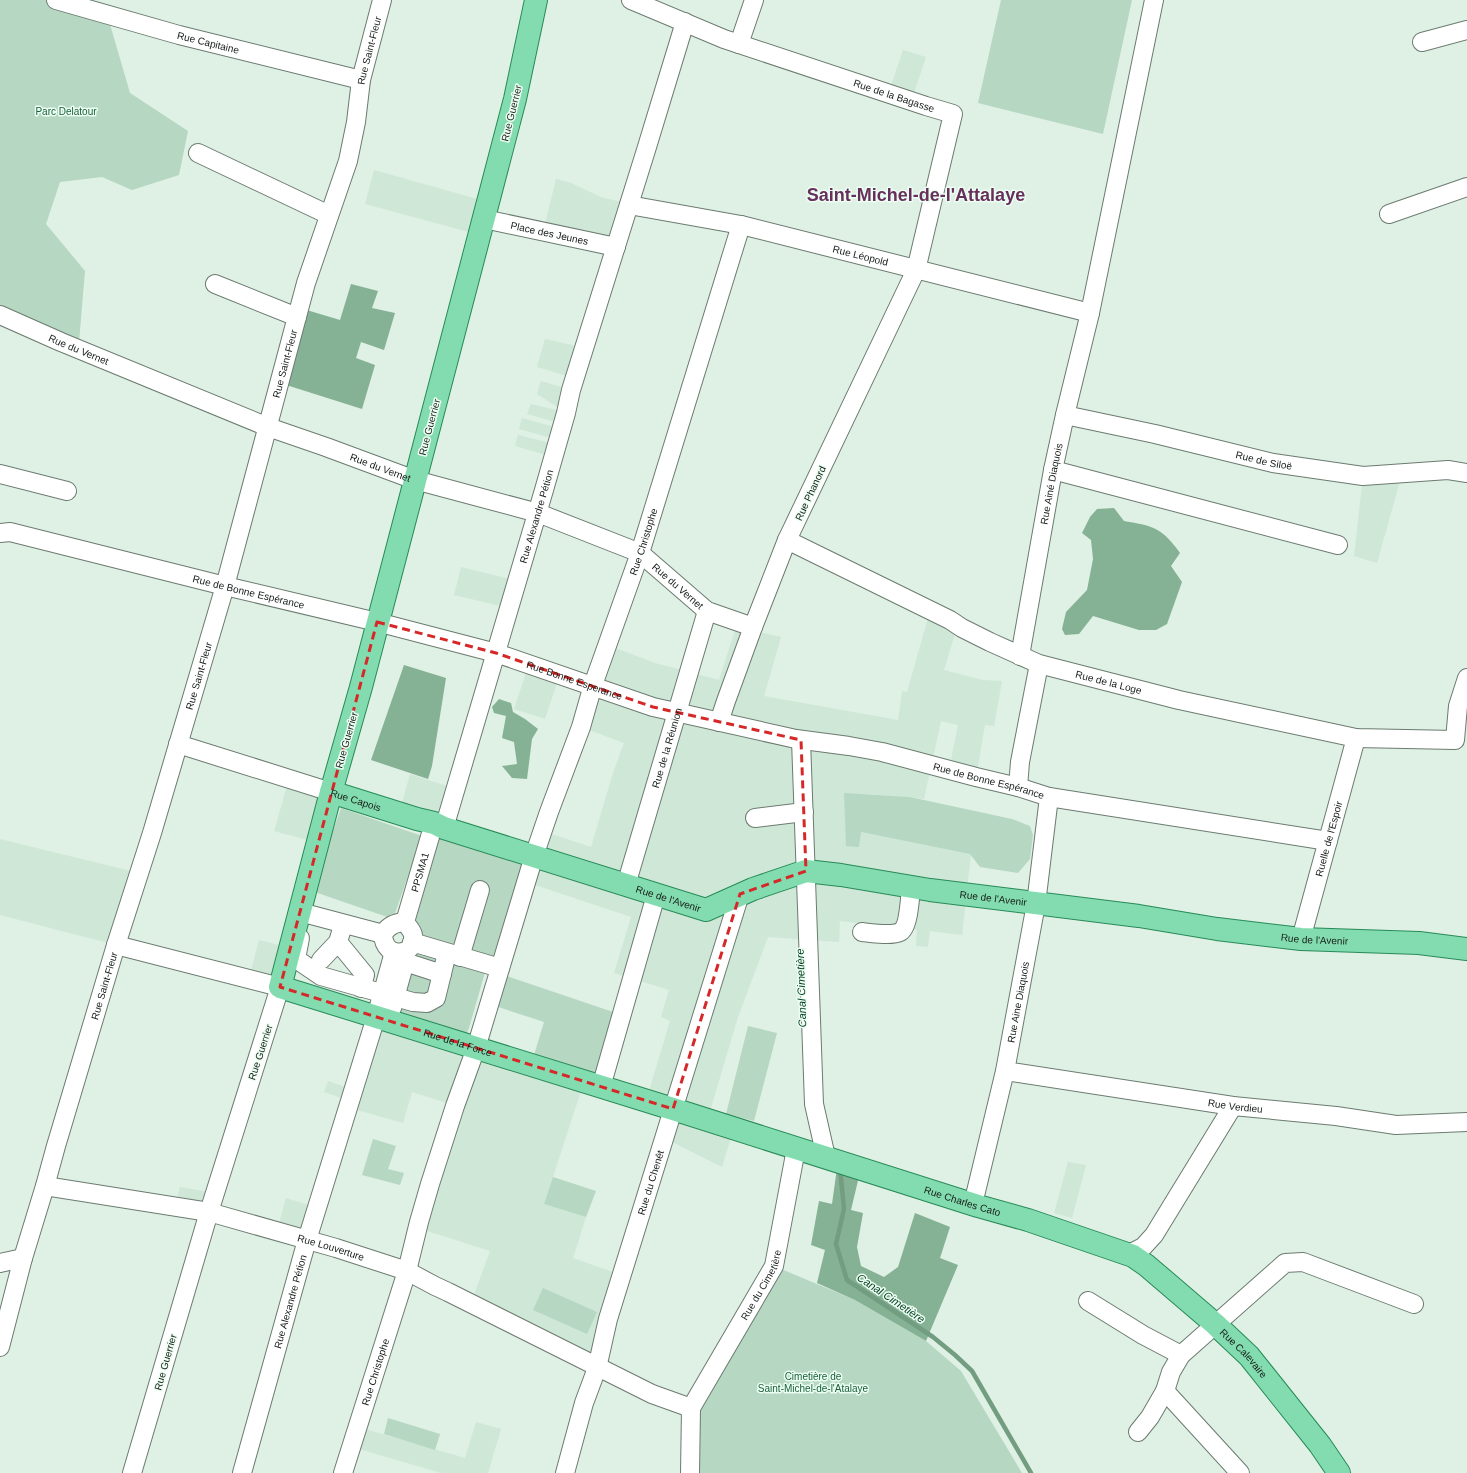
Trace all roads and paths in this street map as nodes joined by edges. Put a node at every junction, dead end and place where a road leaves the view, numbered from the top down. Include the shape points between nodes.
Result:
1 (56, 0) edge
2 (382, 0) edge
3 (536, 0) edge
4 (543, 0) edge
5 (631, 0) edge
6 (754, 0) edge
7 (1154, 0) edge
8 (685, 22) junction
9 (1467, 30) edge
10 (1422, 42) dead end
11 (739, 44) junction
12 (361, 80) junction
13 (516, 99) junction
14 (198, 153) dead end
15 (1467, 186) edge
16 (629, 204) junction
17 (329, 214) junction
18 (1389, 214) dead end
19 (484, 220) junction
20 (742, 224) junction
21 (616, 247) junction
22 (916, 270) junction
23 (215, 284) dead end
24 (1090, 313) junction
25 (0, 315) edge
26 (297, 317) junction
27 (1065, 415) junction
28 (268, 427) junction
29 (1053, 470) junction
30 (1467, 473) edge
31 (0, 474) edge
32 (415, 480) junction
33 (67, 491) dead end
34 (538, 513) junction
35 (0, 533) edge
36 (787, 540) junction
37 (1338, 545) dead end
38 (640, 553) junction
39 (225, 586) junction
40 (708, 611) junction
41 (377, 622) junction
42 (753, 627) junction
43 (496, 653) junction
44 (1020, 656) junction
45 (1039, 664) junction
46 (1467, 678) edge
47 (593, 685) junction
48 (1463, 706) edge
49 (653, 707) joint
50 (678, 713) junction
51 (719, 722) junction
52 (1356, 738) junction
53 (801, 740) junction
54 (178, 744) junction
55 (1018, 787) junction
56 (331, 792) junction
57 (1050, 797) junction
58 (804, 812) junction
59 (755, 818) dead end
60 (439, 825) junction
61 (1328, 841) junction
62 (534, 856) junction
63 (806, 871) junction
64 (626, 885) junction
65 (911, 887) junction
66 (480, 890) dead end
67 (656, 894) junction
68 (740, 894) junction
69 (1036, 904) junction
70 (304, 913) junction
71 (405, 922) junction
72 (343, 924) junction
73 (862, 932) dead end
74 (383, 934) junction
75 (1301, 939) junction
76 (338, 942) junction
77 (116, 945) junction
78 (1467, 949) edge
79 (404, 952) junction
80 (454, 955) junction
81 (321, 960) dead end
82 (500, 968) junction
83 (442, 974) junction
84 (280, 987) junction
85 (362, 988) junction
86 (389, 996) junction
87 (382, 1019) junction
88 (476, 1048) junction
89 (1005, 1071) junction
90 (601, 1087) junction
91 (1233, 1106) junction
92 (673, 1109) junction
93 (1467, 1122) edge
94 (796, 1149) junction
95 (826, 1157) junction
96 (45, 1186) junction
97 (972, 1204) junction
98 (209, 1212) junction
99 (1154, 1235) junction
100 (307, 1240) junction
101 (1129, 1254) junction
102 (23, 1258) junction
103 (0, 1263) edge
104 (407, 1271) junction
105 (1155, 1273) junction
106 (1088, 1301) dead end
107 (1414, 1304) dead end
108 (1215, 1324) junction
109 (0, 1347) edge
110 (1181, 1355) junction
111 (597, 1368) junction
112 (1165, 1391) junction
113 (691, 1408) junction
114 (1138, 1432) dead end
115 (132, 1473) edge
116 (242, 1473) edge
117 (343, 1473) edge
118 (565, 1473) edge
119 (690, 1473) edge
120 (1240, 1473) edge
121 (1339, 1473) edge

1 - 12 street, Rue Capitaine via 179,35
2 - 12 street, Rue Saint-Fleur
3 - 13 main road, Rue Guerrier
4 - 13 main road via 534,42
5 - 8 street, Rue de la Bagasse
6 - 11 street
7 - 24 street, Rue Ainé Diaquois
8 - 11 street, Rue de la Bagasse
8 - 16 street, Rue Alexandre Pétion
9 - 10 street
11 - 22 street, Rue de la Bagasse via 953,114
12 - 17 street, Rue Saint-Fleur via 348,161
13 - 19 main road, Rue Guerrier
14 - 17 street
15 - 18 street
16 - 20 street, Rue Léopold
16 - 21 street, Rue Alexandre Pétion
17 - 26 street, Rue Saint-Fleur
19 - 21 street, Place des Jeunes
19 - 32 main road, Rue Guerrier
20 - 22 street, Rue Léopold
20 - 38 street, Rue Christophe
21 - 34 street, Rue Alexandre Pétion via 571,390
22 - 24 street, Rue Léopold
22 - 36 street, Rue Phanord
23 - 26 street
24 - 27 street, Rue Ainé Diaquois
25 - 28 street, Rue du Vernet
26 - 28 street, Rue Saint-Fleur
27 - 29 street, Rue Ainé Diaquois
27 - 30 street, Rue de Siloë via 1273,463 1363,476 1448,470
28 - 32 street, Rue du Vernet
28 - 39 street, Rue Saint-Fleur
29 - 37 street
29 - 44 street, Rue Ainé Diaquois
31 - 33 street
32 - 34 street, Rue du Vernet
32 - 41 main road, Rue Guerrier
34 - 38 street, Rue du Vernet
34 - 43 street, Rue Alexandre Pétion
35 - 39 street, Rue de Bonne Espérance via 10,532
36 - 42 street, Rue Phanord
36 - 44 street, Rue de la Loge
38 - 40 street, Rue du Vernet
38 - 47 street, Rue Christophe
39 - 41 street, Rue de Bonne Espérance
39 - 54 street, Rue Saint-Fleur
40 - 42 street, Rue du Vernet
40 - 50 street, Rue de la Réunion
41 - 43 street, Rue de Bonne Espérance
41 - 56 main road, Rue Guerrier
42 - 51 street, Rue Phanord
43 - 47 street, Rue Bonne Esperance
43 - 60 street, Rue Alexandre Pétion
44 - 45 street, Rue de la Loge
45 - 52 street, Rue de la Loge via 1179,700
45 - 55 street via 1020,762
46 - 48 street
47 - 49 street, Rue Bonne Esperance
47 - 62 street, Rue Christophe via 581,727
48 - 52 street, Rue de la Loge via 1455,740
49 - 50 street, Rue de Bonne Espérance
50 - 51 street, Rue de Bonne Espérance
50 - 64 street, Rue de la Réunion
51 - 53 street, Rue de Bonne Espérance
52 - 61 street, Ruelle de l'Espoir
53 - 55 street, Rue de Bonne Espérance via 882,752
53 - 58 street
54 - 56 street, Rue Capois
54 - 77 street, Rue Saint-Fleur
55 - 57 street, Rue de Bonne Espérance
56 - 60 main road, Rue Capois
56 - 70 main road, Rue Guerrier
57 - 61 street, Rue de Bonne Espérance
57 - 69 street, Rue Aine Diaquois
58 - 59 street
58 - 63 street
60 - 62 main road, Rue Capois
60 - 71 street, PPSMA1
61 - 75 street, Ruelle de l'Espoir
62 - 64 main road, Rue de l'Avenir
62 - 82 street, Rue Christophe
63 - 65 main road, Rue de l'Avenir
63 - 68 main road, Rue de l'Avenir
63 - 95 street via 814,1104
64 - 67 main road, Rue de l'Avenir
65 - 69 main road, Rue de l'Avenir
65 - 73 street via 906,925 901,932
66 - 80 street
67 - 68 main road, Rue de l'Avenir via 706,910
67 - 90 street
68 - 92 street, Rue du Chenêt
69 - 75 main road, Rue de l'Avenir
69 - 89 street, Rue Aine Diaquois
70 - 72 street
70 - 84 main road, Rue Guerrier
70 - 85 street via 296,958 321,976
71 - 74 street via 389,926
71 - 79 street via 413,934
72 - 74 street
72 - 76 street
74 - 79 street via 386,948
75 - 78 main road, Rue de l'Avenir via 1418,942
76 - 81 street
76 - 85 street via 365,975
77 - 84 street, Rue de la Force
77 - 96 street, Rue Saint-Fleur
79 - 80 street
79 - 83 street
79 - 86 street
80 - 82 street
80 - 83 street
82 - 88 street, Rue Christophe
83 - 86 street via 436,998 427,1003
84 - 87 main road, Rue de la Force
84 - 98 street, Rue Guerrier
85 - 86 street
86 - 87 street
87 - 88 main road, Rue de la Force
87 - 100 street, Rue Alexandre Pétion
88 - 90 main road, Rue de la Force
88 - 104 street, Rue Christophe via 430,1184
89 - 91 street, Rue Verdieu
89 - 97 street, Rue Aine Diaquois
90 - 92 main road, Rue de la Force
91 - 93 street, Rue Verdieu via 1396,1125
91 - 99 street
92 - 94 main road, Rue de la Force
92 - 111 street, Rue du Chenêt via 608,1319
94 - 95 main road, Rue Charles Cato
94 - 113 street, Rue du Cimetière via 774,1266
95 - 97 main road, Rue Charles Cato
96 - 98 street, Rue Louverture
96 - 102 street, Rue Saint-Fleur
97 - 101 main road, Rue Charles Cato
98 - 100 street, Rue Louverture
98 - 115 street, Rue Guerrier
99 - 101 street via 1143,1248
99 - 105 street via 1150,1258
100 - 104 street, Rue Louverture
100 - 116 street, Rue Alexandre Pétion
101 - 105 main road, Rue Calevaire
102 - 103 street
102 - 109 street, Rue Saint-Fleur
104 - 111 street, Rue Louverture
104 - 117 street, Rue Christophe
105 - 108 main road, Rue Calevaire
106 - 110 street
107 - 108 street via 1303,1262 1285,1263
108 - 110 street
108 - 121 main road, Rue Calevaire via 1249,1356 1320,1445
110 - 112 street via 1171,1372
111 - 113 street, Rue Louverture via 652,1394
111 - 118 street, Rue du Chenêt via 584,1403
112 - 114 street
112 - 120 street
113 - 119 street

